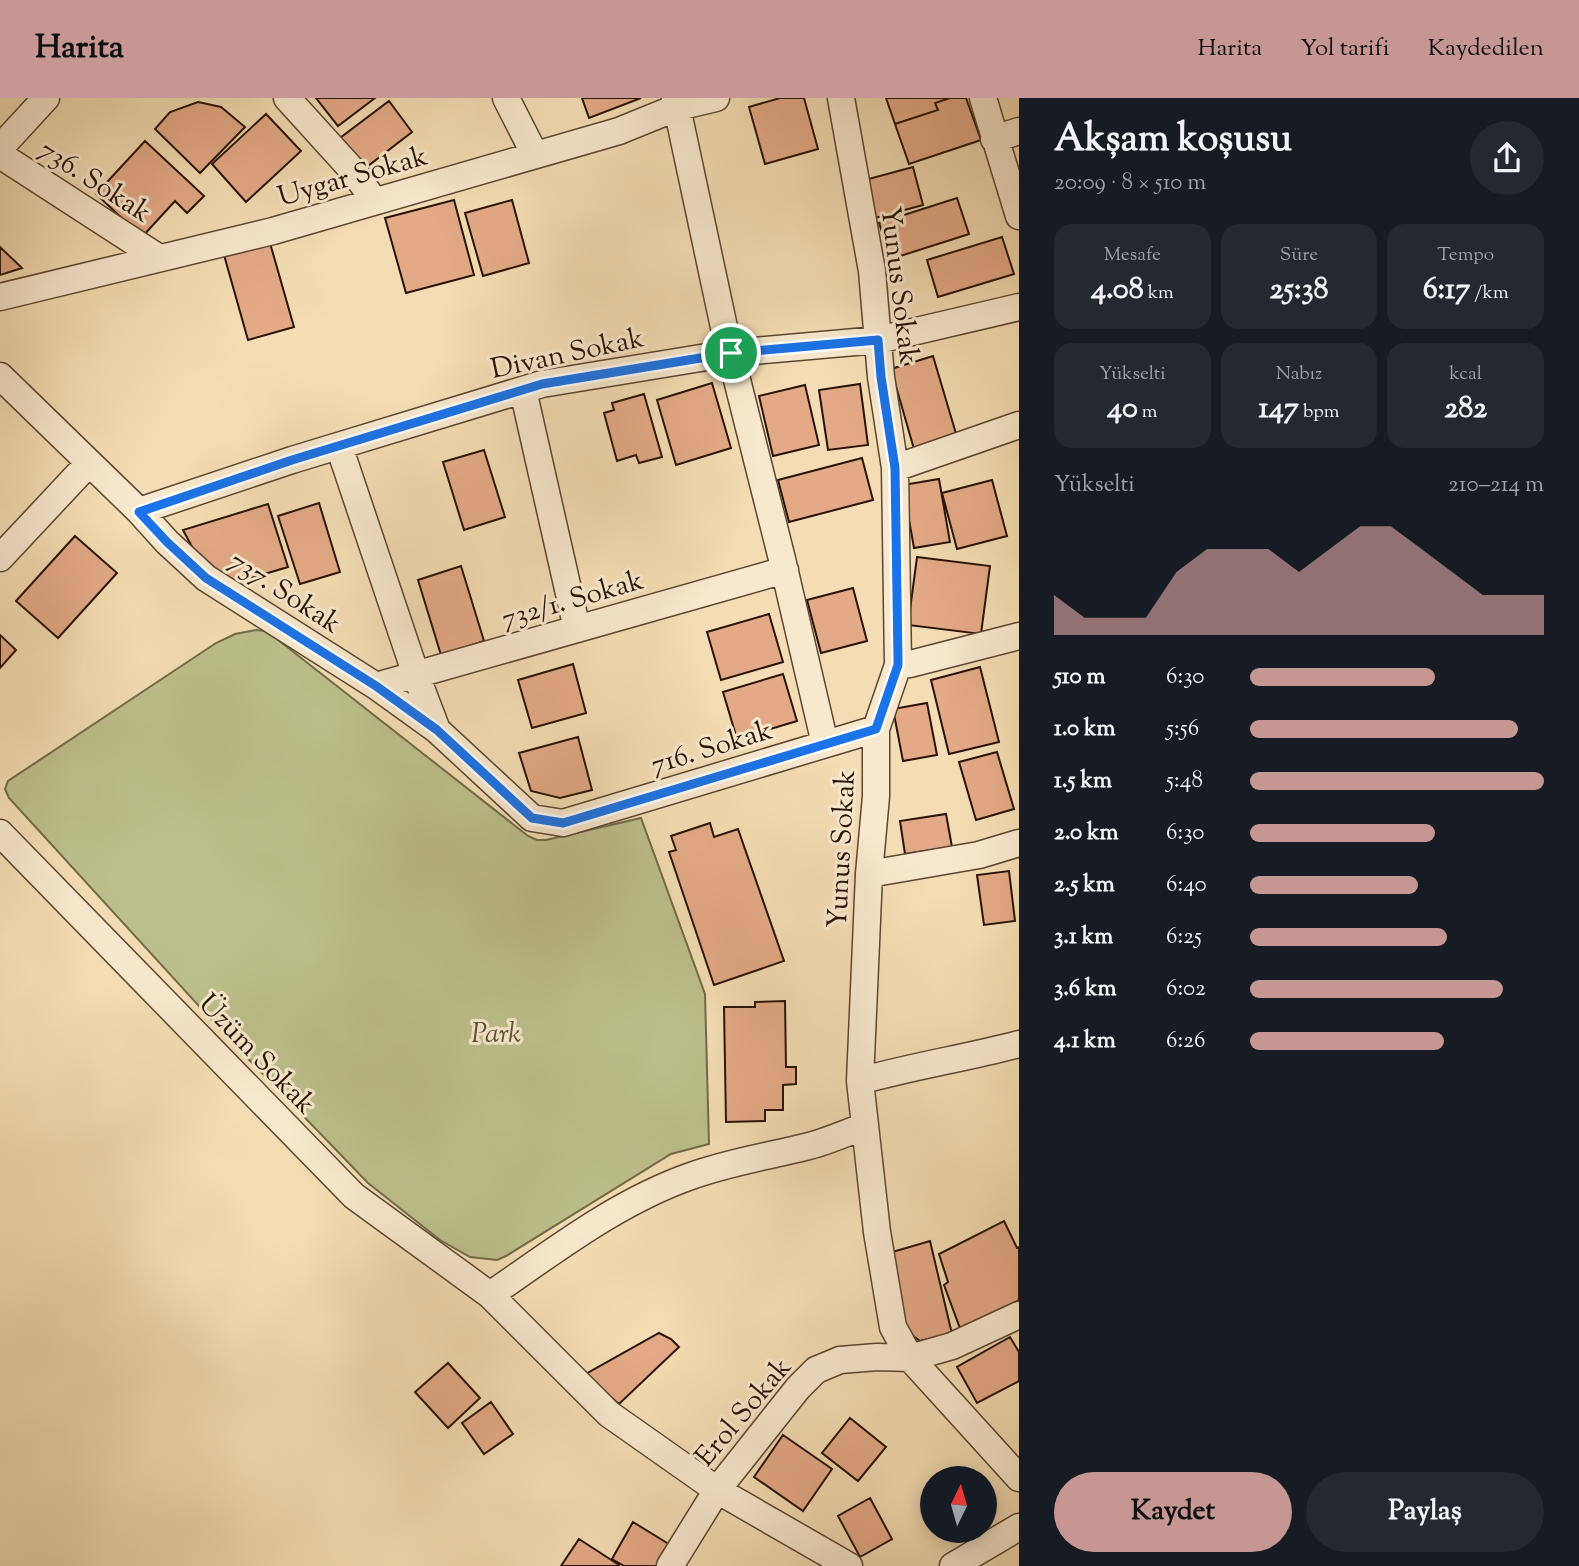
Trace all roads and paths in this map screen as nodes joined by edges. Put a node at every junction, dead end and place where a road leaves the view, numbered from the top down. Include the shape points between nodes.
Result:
1 (46, 98) edge
2 (287, 98) edge
3 (506, 98) edge
4 (716, 98) edge
5 (841, 98) edge
6 (983, 98) edge
7 (676, 102) edge
8 (1007, 135) edge
9 (0, 148) edge
10 (0, 155) edge
11 (535, 155) junction
12 (374, 201) junction
13 (1019, 216) edge
14 (159, 258) junction
15 (0, 297) edge
16 (1019, 307) edge
17 (878, 340) junction
18 (731, 353) junction
19 (0, 376) edge
20 (523, 390) junction
21 (1019, 425) edge
22 (339, 446) junction
23 (89, 463) junction
24 (895, 468) junction
25 (139, 512) junction
26 (0, 558) edge
27 (785, 570) junction
28 (577, 629) junction
29 (1019, 636) edge
30 (898, 665) junction
31 (416, 675) junction
32 (376, 686) junction
33 (876, 729) junction
34 (437, 730) junction
35 (825, 744) junction
36 (563, 823) joint
37 (0, 833) edge
38 (1019, 843) edge
39 (869, 874) junction
40 (1019, 1044) edge
41 (860, 1081) junction
42 (864, 1126) junction
43 (490, 1295) junction
44 (1019, 1315) edge
45 (910, 1358) junction
46 (1019, 1478) edge
47 (716, 1490) junction
48 (1019, 1527) edge
49 (670, 1566) edge
50 (849, 1566) edge
51 (953, 1566) edge

1 - 9 street
2 - 12 street via 355,173
3 - 11 street
4 - 7 street, Uygar Sokak
5 - 17 street, Yunus Sokak via 872,271
6 - 8 street
7 - 11 street, Uygar Sokak via 619,131
7 - 18 street
8 - 13 street
10 - 14 street, 736. Sokak
11 - 12 street, Uygar Sokak
12 - 14 street, Uygar Sokak
14 - 15 street, Uygar Sokak
16 - 17 street, Divan Sokak
17 - 18 street, Divan Sokak
17 - 24 street, Yunus Sokak
18 - 20 street, Divan Sokak
18 - 27 street
19 - 23 street, 737. Sokak
20 - 22 street, Divan Sokak
20 - 28 street
21 - 24 street
22 - 25 street, Divan Sokak
22 - 31 street
23 - 25 street, 737. Sokak
23 - 26 street
24 - 30 street, Yunus Sokak
25 - 32 street, 737. Sokak via 206,578
27 - 28 street, 732/1. Sokak
27 - 35 street
28 - 31 street, 732/1. Sokak
29 - 30 street
30 - 33 street, Yunus Sokak
31 - 32 street, 732/1. Sokak
31 - 34 street
32 - 34 street, 737. Sokak
33 - 35 street, 716. Sokak
33 - 39 street, Yunus Sokak
34 - 36 street, 737. Sokak via 532,818
35 - 36 street, 716. Sokak
37 - 43 street, Üzüm Sokak via 354,1196
38 - 39 street via 979,855
39 - 41 street, Yunus Sokak
40 - 41 street
41 - 42 street, Yunus Sokak
42 - 43 street via 811,1145 691,1175 633,1200
42 - 45 street, Yunus Sokak via 893,1327
43 - 47 street, Üzüm Sokak via 610,1414
44 - 45 street, Erol Sokak via 952,1346
45 - 46 street, Yunus Sokak
45 - 47 street, Erol Sokak via 840,1360 816,1370
47 - 49 street, Erol Sokak
47 - 50 street, Üzüm Sokak
48 - 51 street

